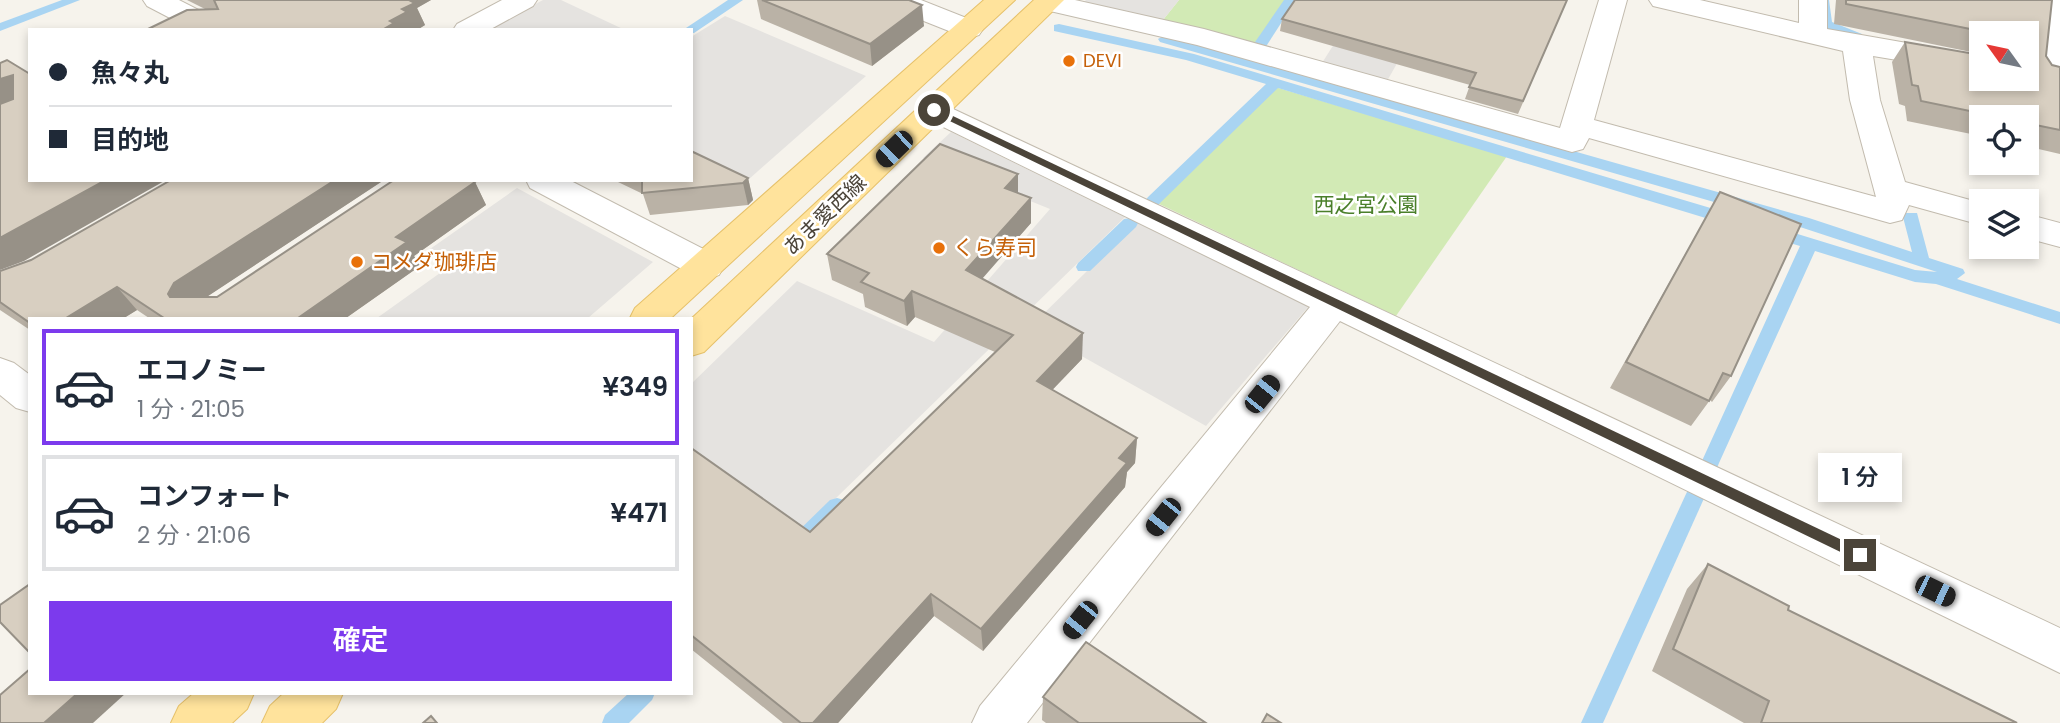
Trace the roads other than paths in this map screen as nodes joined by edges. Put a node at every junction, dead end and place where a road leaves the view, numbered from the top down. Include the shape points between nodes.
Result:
1 (157, 0) edge
2 (523, 0) edge
3 (896, 0) edge
4 (1001, 0) edge
5 (1613, 0) edge
6 (1663, 0) edge
7 (1813, 0) edge
8 (2056, 0) edge
9 (1049, 1) edge
10 (204, 28) edge
11 (471, 28) edge
12 (969, 29) junction
13 (1813, 33) junction
14 (1857, 45) junction
15 (1969, 63) edge
16 (2045, 76) edge
17 (934, 110) junction
18 (1577, 125) junction
19 (546, 182) edge
20 (1890, 189) junction
21 (1969, 211) edge
22 (2039, 229) edge
23 (2060, 235) edge
24 (706, 266) junction
25 (1335, 302) junction
26 (649, 317) edge
27 (693, 340) edge
28 (0, 373) edge
29 (28, 395) edge
30 (2060, 651) edge
31 (228, 695) edge
32 (317, 695) edge
33 (196, 723) edge
34 (287, 723) edge
35 (997, 723) edge

1 - 10 street
2 - 11 street
3 - 12 street
4 - 12 main road, あま愛西線
5 - 18 street
6 - 13 street
7 - 13 street
8 - 16 street
9 - 17 main road, あま愛西線
9 - 18 street via 1204,38 1572,142
12 - 24 main road, あま愛西線
13 - 14 street
14 - 15 street
14 - 20 street via 1865,100
17 - 25 street
17 - 27 main road, あま愛西線
18 - 20 street via 1890,212 1894,200
19 - 24 street
20 - 21 street
22 - 23 street
24 - 26 main road, あま愛西線
25 - 30 street
25 - 35 street
28 - 29 street
31 - 33 main road
32 - 34 main road

